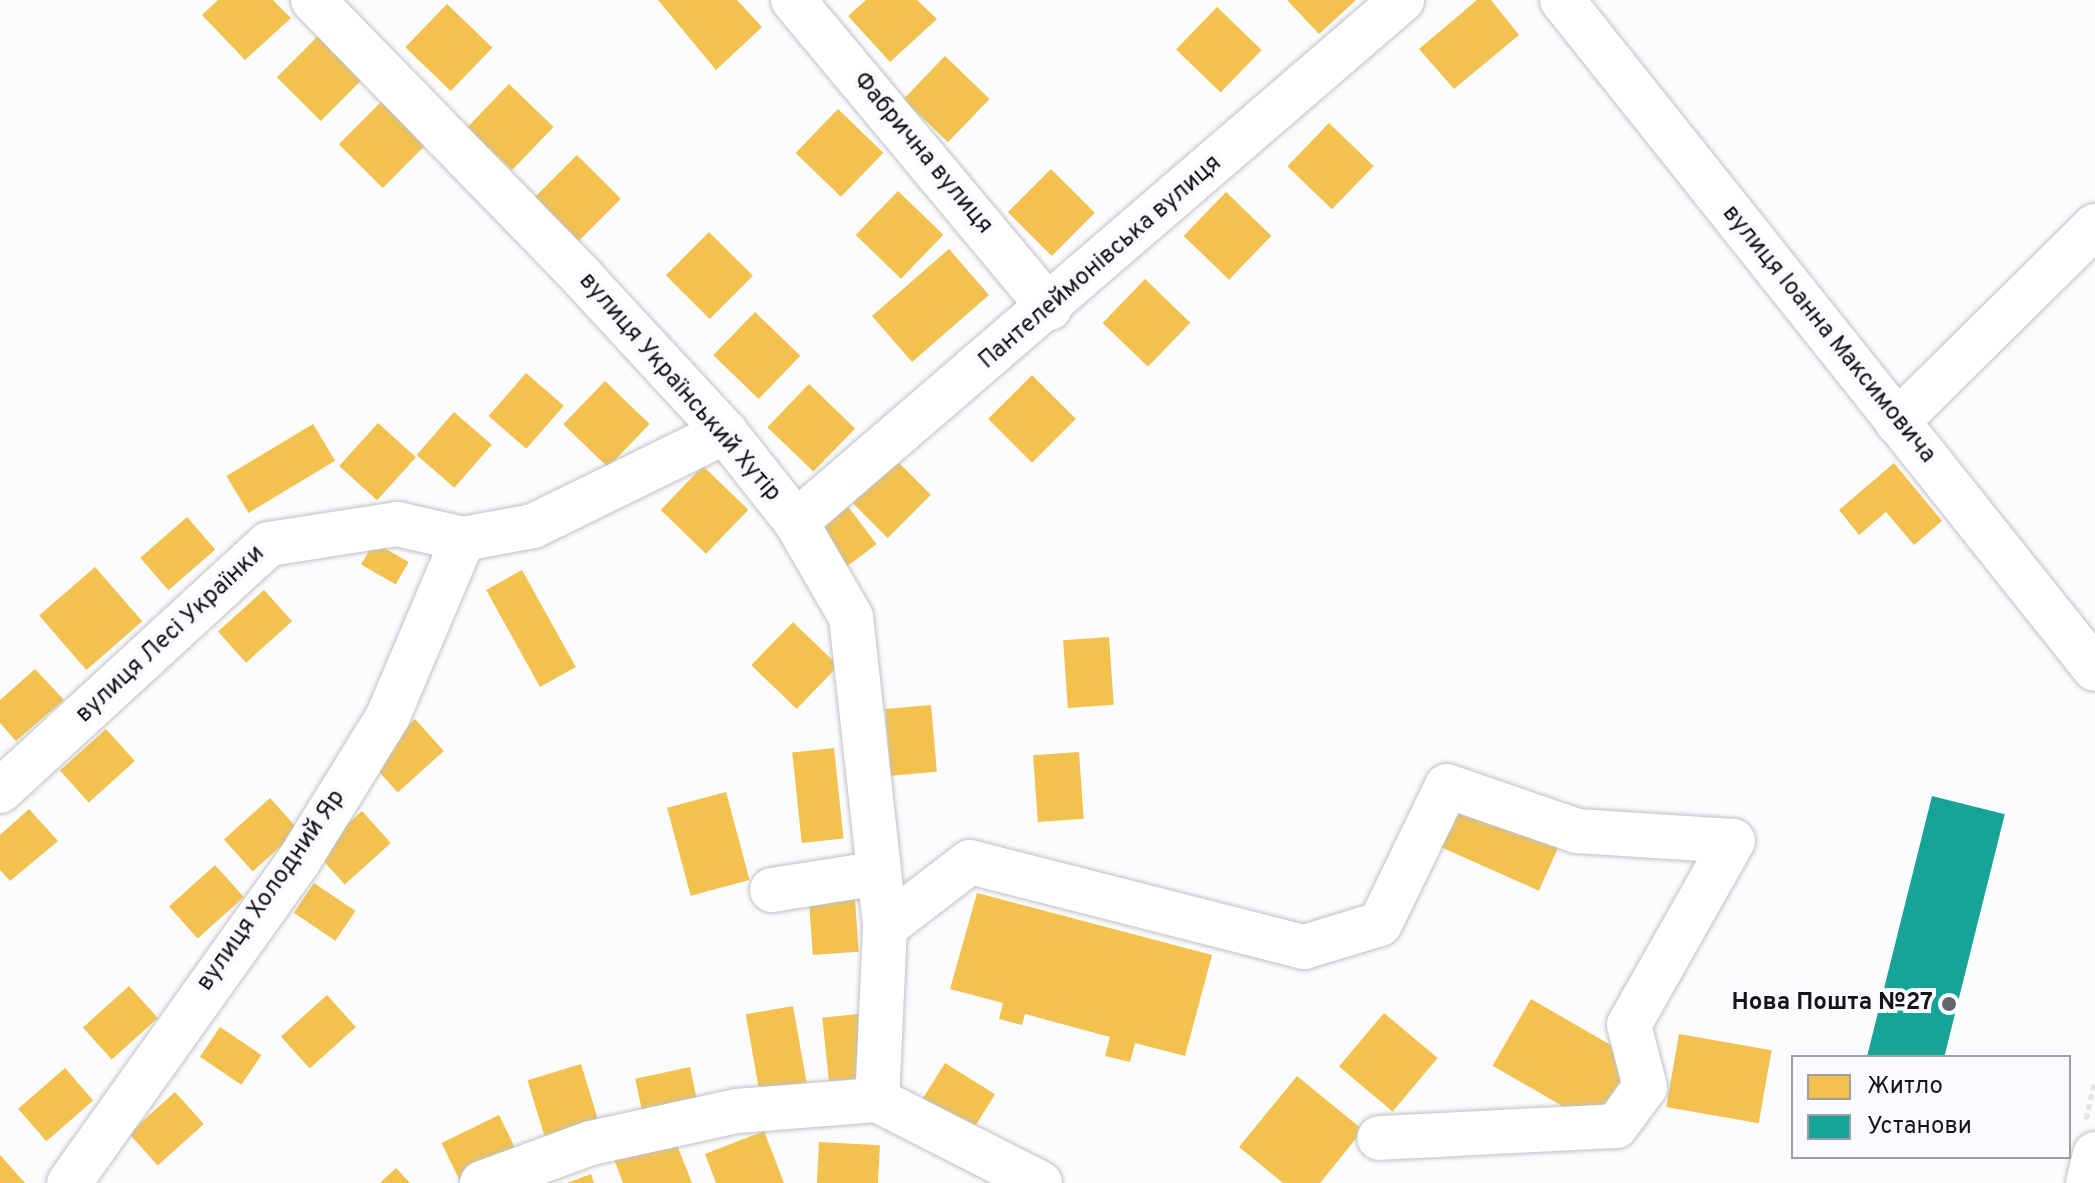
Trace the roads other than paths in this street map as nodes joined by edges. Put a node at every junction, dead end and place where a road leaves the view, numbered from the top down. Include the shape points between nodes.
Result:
1 (313, 0) edge
2 (793, 0) edge
3 (1402, 0) edge
4 (1562, 0) edge
5 (2095, 226) edge
6 (1050, 308) junction
7 (1897, 422) junction
8 (725, 432) junction
9 (796, 522) junction
10 (463, 539) junction
11 (2095, 669) edge
12 (0, 791) edge
13 (879, 873) junction
14 (772, 890) dead end
15 (885, 927) junction
16 (877, 1100) junction
17 (1379, 1138) dead end
18 (2095, 1154) edge
19 (69, 1183) edge
20 (482, 1183) edge
21 (1040, 1183) edge
22 (2088, 1183) edge

1 - 8 street, вулиця Український Хутір
2 - 6 street, Фабрична вулиця
3 - 6 street, Пантелеймонівська вулиця
4 - 7 street, вулиця Іоанна Максимовича
5 - 7 street
6 - 9 street, Пантелеймонівська вулиця
7 - 11 street, вулиця Іоанна Максимовича
8 - 9 street, вулиця Український Хутір
8 - 10 street, вулиця Лесі Українки via 533,526
9 - 13 street, вулиця Український Хутір via 851,617
10 - 12 street, вулиця Лесі Українки via 397,524 269,544
10 - 19 street, вулиця Холодний Яр via 388,716 298,862
13 - 14 street
13 - 15 street, вулиця Український Хутір
15 - 16 street, вулиця Український Хутір
15 - 17 street via 970,862 1304,947 1380,924 1447,786 1577,831 1733,841 1629,1025 1645,1087 1616,1126
16 - 20 street via 737,1111 591,1143
16 - 21 street
18 - 22 street

